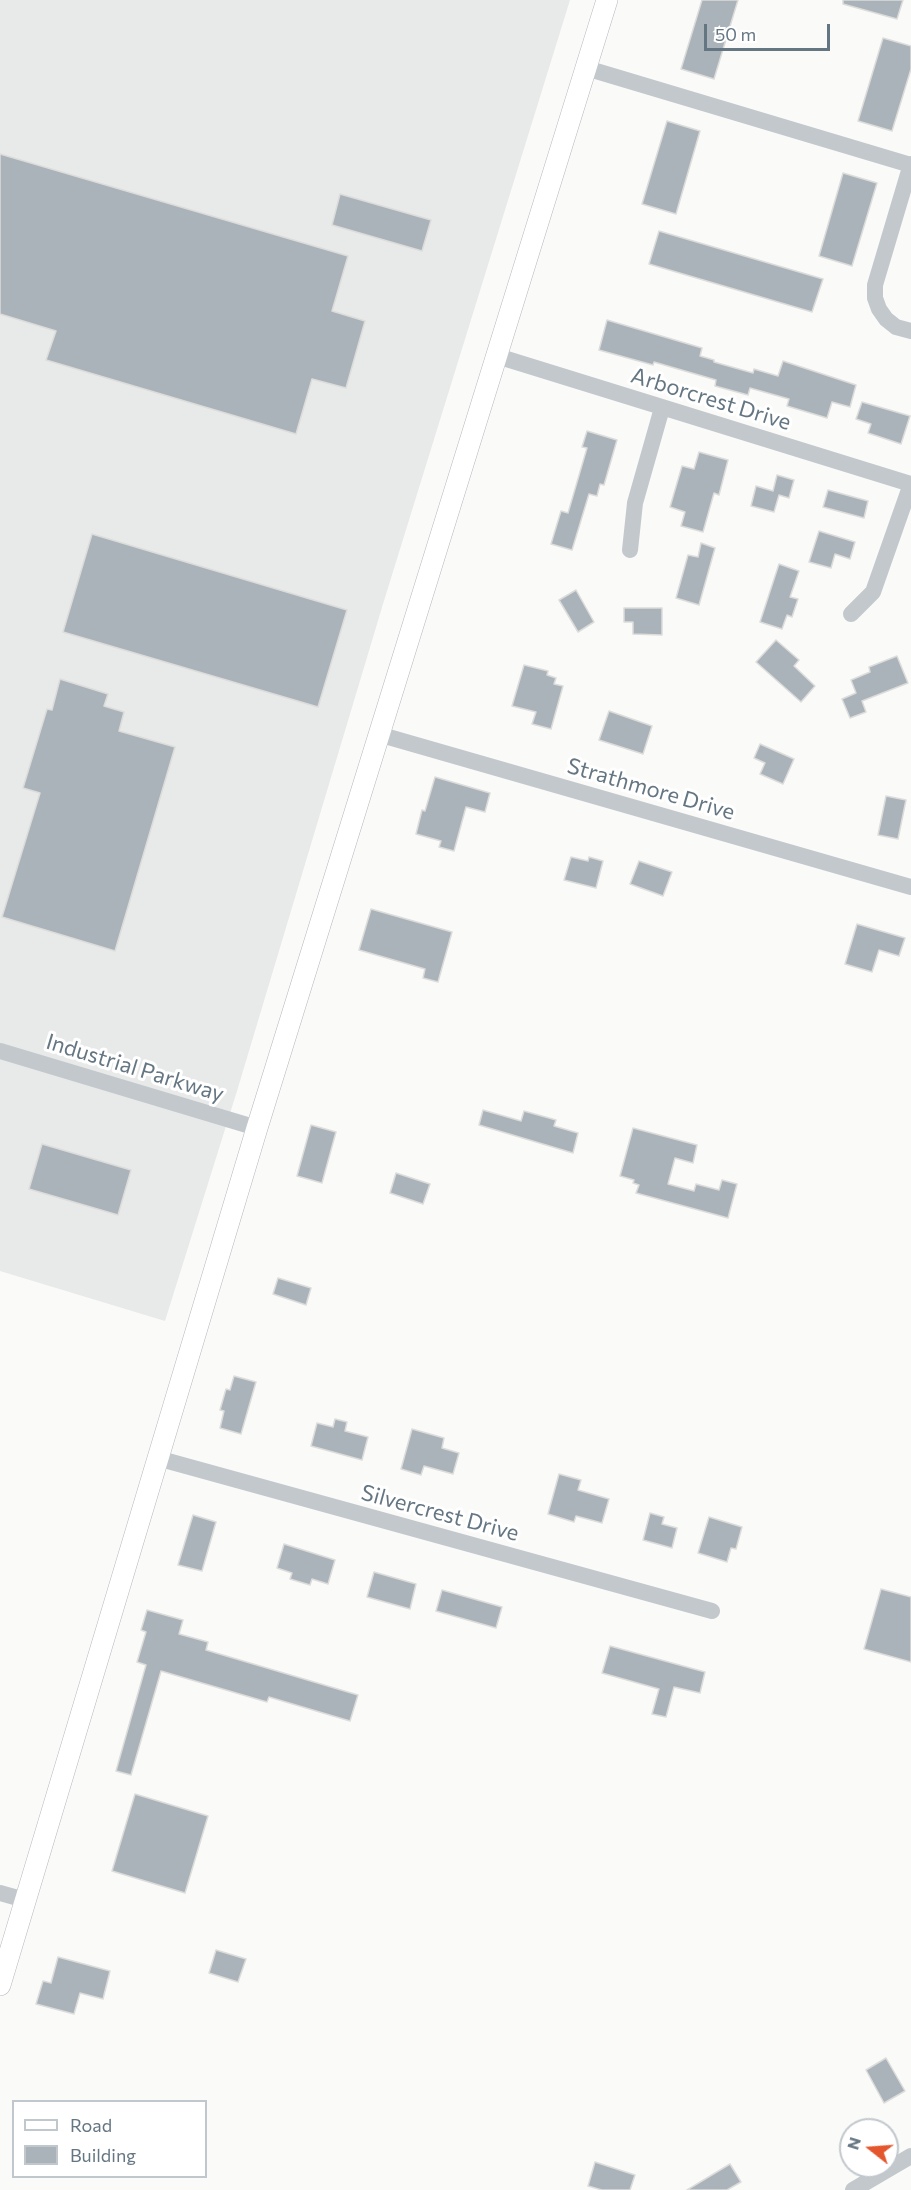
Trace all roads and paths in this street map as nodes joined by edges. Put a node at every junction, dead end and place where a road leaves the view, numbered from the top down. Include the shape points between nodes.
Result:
1 (607, 0) edge
2 (586, 68) junction
3 (911, 164) edge
4 (911, 331) edge
5 (497, 356) junction
6 (662, 408) junction
7 (911, 484) edge
8 (630, 550) dead end
9 (851, 614) dead end
10 (378, 734) junction
11 (911, 887) edge
12 (0, 1051) edge
13 (257, 1128) junction
14 (157, 1458) junction
15 (712, 1611) dead end
16 (0, 1893) edge
17 (25, 1900) junction
18 (0, 1985) edge
19 (911, 2156) edge
20 (853, 2190) edge

1 - 2 main road
2 - 3 street
2 - 5 main road
3 - 4 street via 875,285 875,298 886,319
5 - 6 street, Arborcrest Drive
5 - 10 main road
6 - 7 street, Arborcrest Drive
6 - 8 street via 635,503
7 - 9 street via 873,592
10 - 11 street, Strathmore Drive
10 - 13 main road
12 - 13 street, Industrial Parkway
13 - 14 main road
14 - 15 street, Silvercrest Drive
14 - 17 main road
16 - 17 street
17 - 18 main road
19 - 20 street

